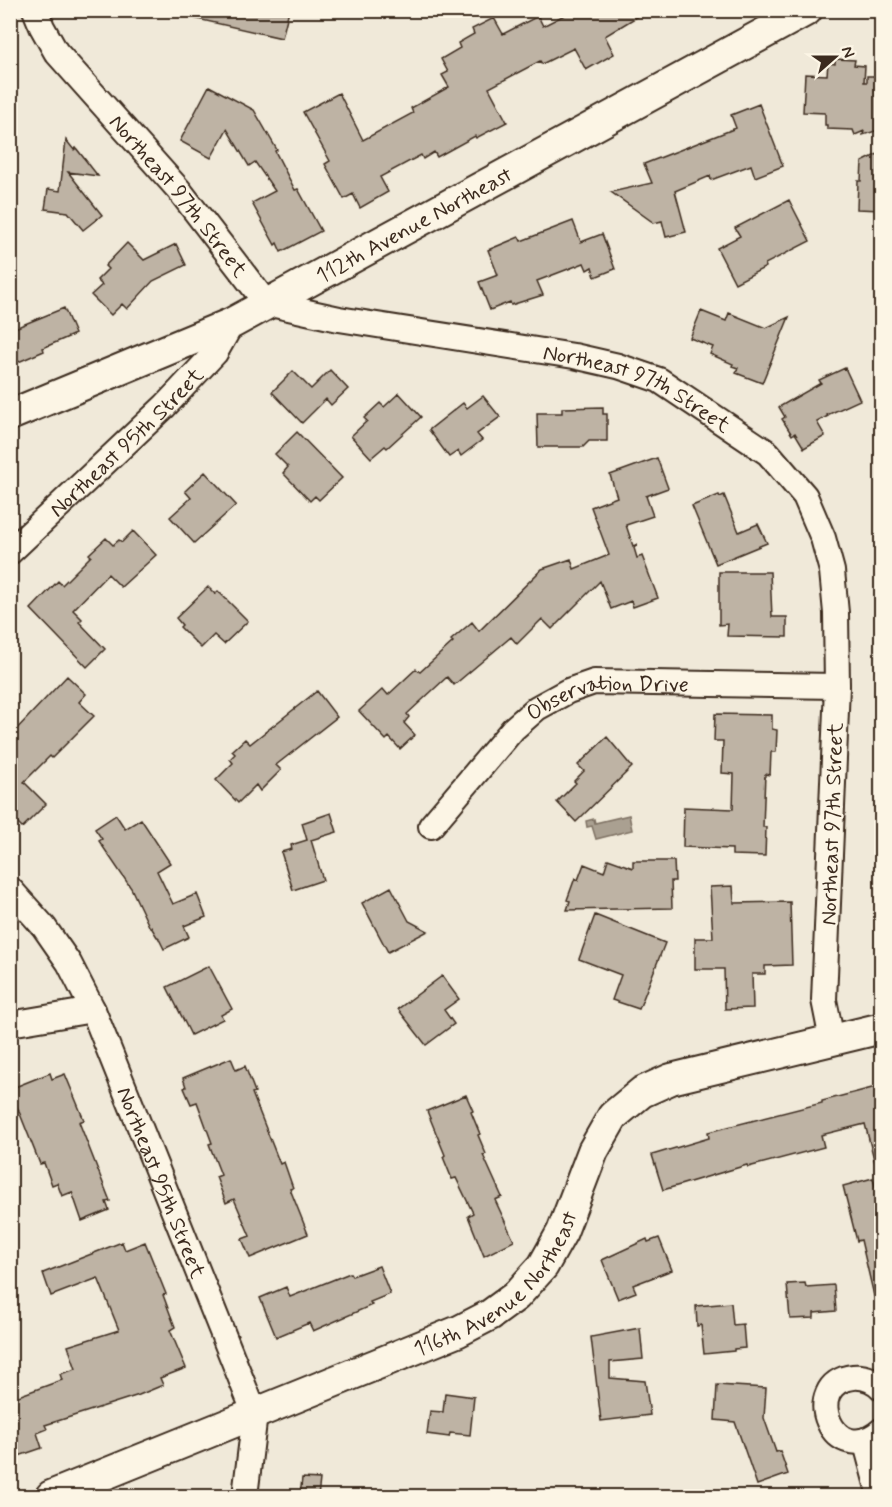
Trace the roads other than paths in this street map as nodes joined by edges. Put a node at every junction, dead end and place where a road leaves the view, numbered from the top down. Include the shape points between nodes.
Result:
1 (35, 10) edge
2 (807, 10) edge
3 (266, 303) junction
4 (231, 323) junction
5 (10, 415) edge
6 (10, 552) edge
7 (837, 686) junction
8 (430, 826) dead end
9 (10, 889) edge
10 (93, 1010) junction
11 (10, 1024) edge
12 (882, 1028) edge
13 (831, 1040) junction
14 (882, 1388) edge
15 (255, 1414) junction
16 (873, 1435) edge
17 (51, 1497) edge
18 (245, 1497) edge
19 (880, 1497) edge

1 - 3 street, Northeast 97th Street via 56,52 179,190
2 - 3 street, 112th Avenue Northeast
3 - 4 street, 112th Avenue Northeast
3 - 7 street, Northeast 97th Street via 618,366 659,380 768,453 805,496 824,538 836,613
4 - 5 street, 112th Avenue Northeast
4 - 6 street, Northeast 95th Street via 215,353 165,406
7 - 8 street, Observation Drive via 594,682 537,708 513,729
7 - 13 street, Northeast 97th Street via 824,999
9 - 10 street, Northeast 95th Street via 69,963
10 - 11 street
10 - 15 street, Northeast 95th Street
12 - 13 street, 116th Avenue Northeast
13 - 15 street, 116th Avenue Northeast via 671,1079 642,1092 613,1116 593,1151 562,1232 543,1266 516,1296 459,1331
14 - 16 street via 868,1378 849,1377 826,1397 825,1417 836,1434 845,1439
15 - 17 street, 116th Avenue Northeast
15 - 18 street, Northeast 95th Street
16 - 19 street

